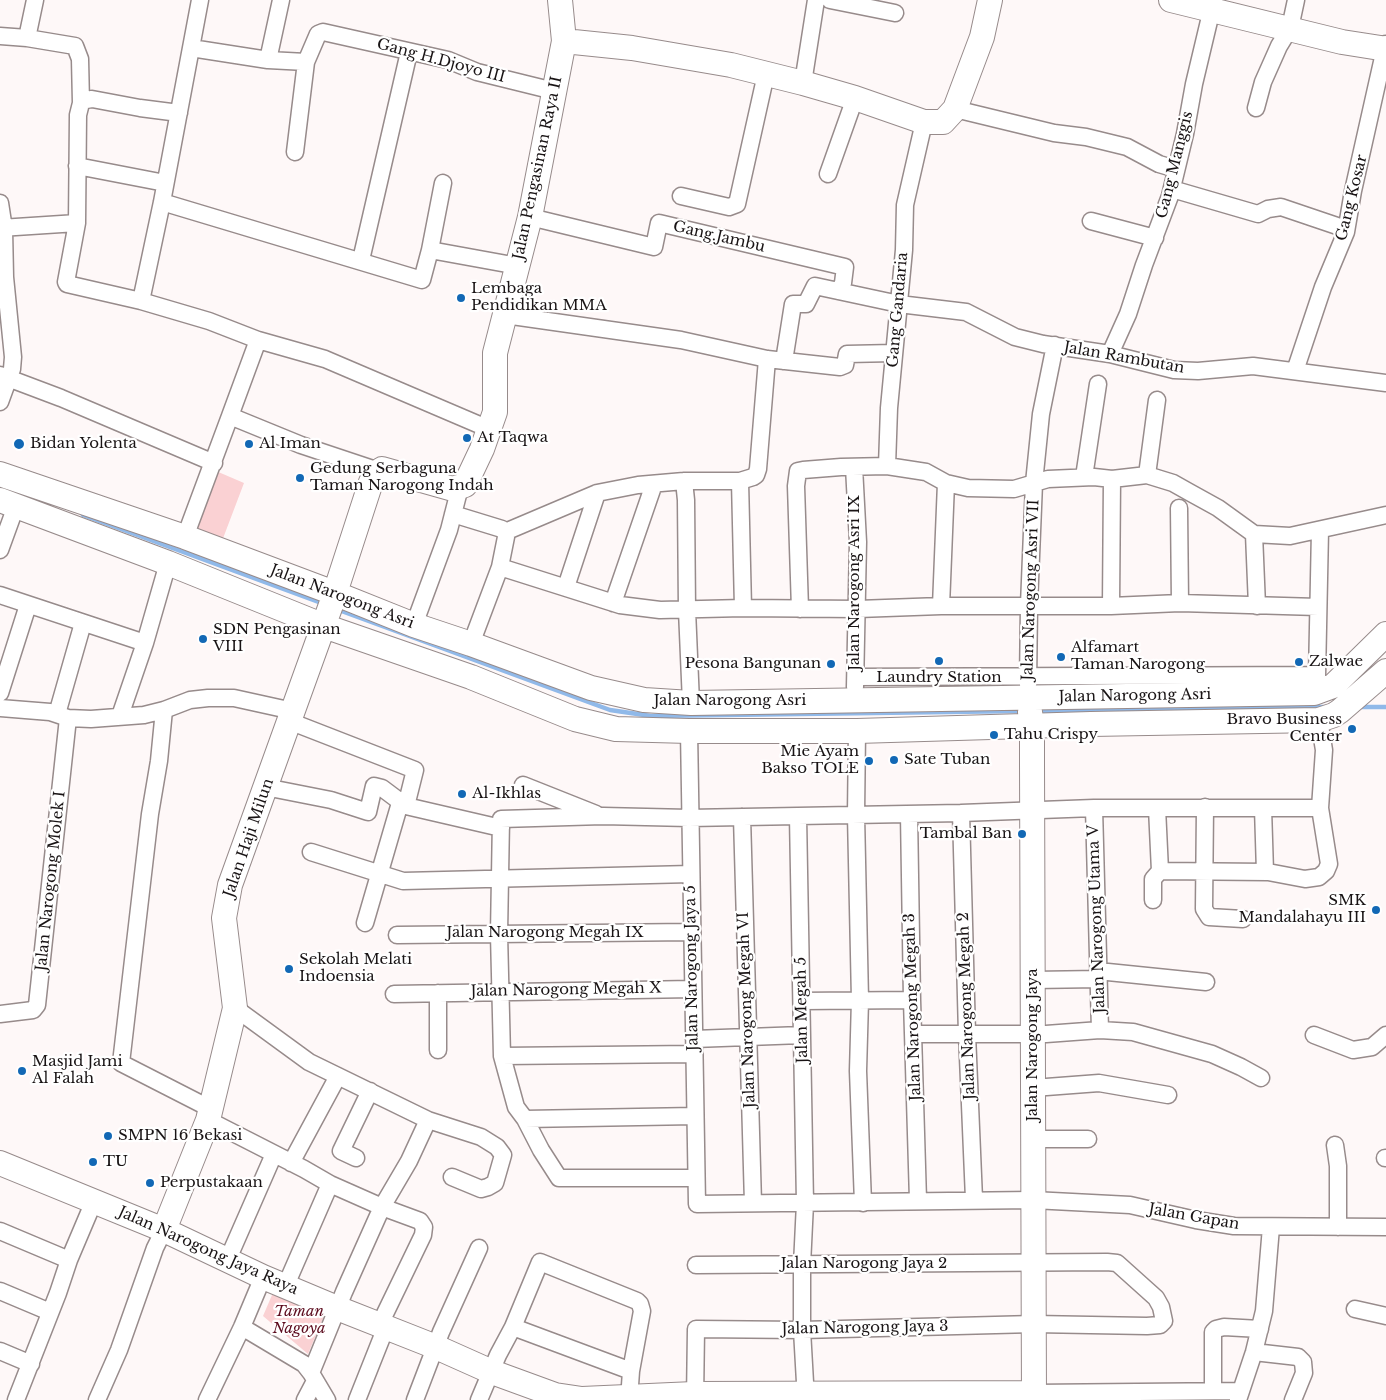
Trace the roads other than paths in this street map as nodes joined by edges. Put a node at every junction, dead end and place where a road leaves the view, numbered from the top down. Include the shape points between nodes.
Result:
1 (36, 0) edge
2 (200, 0) edge
3 (282, 0) edge
4 (560, 0) edge
5 (816, 0) edge
6 (830, 0) edge
7 (990, 0) edge
8 (1171, 0) edge
9 (1296, 0) edge
10 (1213, 5) edge
11 (895, 13) dead end
12 (1290, 28) junction
13 (0, 36) edge
14 (27, 38) junction
15 (564, 41) junction
16 (191, 48) junction
17 (1386, 48) edge
18 (409, 52) junction
19 (268, 60) junction
20 (306, 62) junction
21 (766, 74) junction
22 (803, 83) junction
23 (554, 91) junction
24 (855, 98) junction
25 (81, 103) junction
26 (1256, 108) dead end
27 (955, 109) junction
28 (179, 112) junction
29 (924, 122) junction
30 (295, 152) dead end
31 (77, 166) junction
32 (1176, 169) junction
33 (828, 174) dead end
34 (443, 183) dead end
35 (165, 184) junction
36 (1172, 189) junction
37 (681, 196) dead end
38 (162, 202) junction
39 (0, 203) edge
40 (530, 217) junction
41 (1091, 221) dead end
42 (76, 223) junction
43 (2, 228) edge
44 (1346, 229) junction
45 (1155, 238) junction
46 (430, 250) junction
47 (361, 260) junction
48 (518, 266) junction
49 (3, 287) edge
50 (839, 291) junction
51 (141, 301) junction
52 (899, 304) junction
53 (505, 315) junction
54 (258, 340) junction
55 (1055, 345) junction
56 (6, 347) edge
57 (894, 353) junction
58 (1110, 354) junction
59 (767, 359) junction
60 (784, 361) junction
61 (1294, 371) junction
62 (5, 377) edge
63 (1386, 383) edge
64 (1098, 384) dead end
65 (1157, 400) dead end
66 (0, 402) edge
67 (230, 416) junction
68 (489, 429) junction
69 (214, 463) junction
70 (854, 466) junction
71 (888, 466) junction
72 (379, 471) junction
73 (0, 474) edge
74 (1147, 475) junction
75 (1084, 477) junction
76 (1112, 479) junction
77 (684, 481) junction
78 (740, 481) junction
79 (946, 483) junction
80 (1034, 483) junction
81 (654, 484) junction
82 (460, 487) junction
83 (597, 493) junction
84 (8, 503) edge
85 (1178, 508) dead end
86 (453, 514) junction
87 (1386, 515) edge
88 (1320, 530) junction
89 (505, 532) junction
90 (1254, 534) junction
91 (185, 537) junction
92 (0, 550) edge
93 (168, 562) junction
94 (500, 567) junction
95 (566, 587) junction
96 (0, 595) edge
97 (613, 603) junction
98 (1180, 603) junction
99 (28, 605) junction
100 (1029, 605) junction
101 (941, 606) junction
102 (1111, 606) junction
103 (1257, 606) junction
104 (1318, 607) junction
105 (743, 608) junction
106 (800, 609) junction
107 (329, 610) junction
108 (687, 610) junction
109 (858, 610) junction
110 (83, 623) junction
111 (414, 625) junction
112 (1386, 634) edge
113 (145, 643) junction
114 (471, 644) junction
115 (1386, 671) edge
116 (1318, 684) junction
117 (855, 689) junction
118 (0, 693) edge
119 (690, 703) junction
120 (1030, 704) junction
121 (0, 708) edge
122 (164, 710) junction
123 (1336, 711) junction
124 (63, 716) junction
125 (120, 716) junction
126 (291, 716) junction
127 (689, 731) junction
128 (857, 731) junction
129 (523, 785) dead end
130 (265, 787) junction
131 (403, 805) junction
132 (1094, 808) junction
133 (1157, 808) junction
134 (1205, 808) junction
135 (1263, 808) junction
136 (1320, 808) junction
137 (1032, 811) junction
138 (961, 813) junction
139 (909, 814) junction
140 (856, 815) junction
141 (603, 816) junction
142 (798, 816) junction
143 (742, 817) junction
144 (689, 818) junction
145 (501, 828) junction
146 (311, 852) dead end
147 (1160, 871) junction
148 (1205, 872) junction
149 (1264, 872) junction
150 (379, 874) junction
151 (691, 874) junction
152 (500, 879) junction
153 (1152, 900) dead end
154 (1243, 919) dead end
155 (365, 923) dead end
156 (692, 932) junction
157 (499, 934) junction
158 (397, 935) dead end
159 (1098, 975) junction
160 (1033, 980) junction
161 (1206, 982) dead end
162 (693, 988) junction
163 (500, 991) junction
164 (438, 993) junction
165 (394, 994) dead end
166 (860, 1000) junction
167 (912, 1000) junction
168 (802, 1002) junction
169 (235, 1008) junction
170 (0, 1014) edge
171 (1100, 1030) junction
172 (1033, 1033) junction
173 (914, 1034) junction
174 (967, 1034) junction
175 (1314, 1035) dead end
176 (1386, 1035) edge
177 (802, 1036) junction
178 (748, 1037) junction
179 (694, 1046) junction
180 (438, 1050) dead end
181 (502, 1056) junction
182 (338, 1076) junction
183 (1262, 1078) dead end
184 (1033, 1088) junction
185 (370, 1091) junction
186 (1168, 1095) dead end
187 (210, 1115) junction
188 (695, 1116) junction
189 (525, 1119) junction
190 (428, 1120) junction
191 (1033, 1139) junction
192 (1088, 1139) dead end
193 (1335, 1145) dead end
194 (274, 1154) junction
195 (356, 1158) dead end
196 (0, 1163) edge
197 (291, 1163) junction
198 (452, 1177) dead end
199 (696, 1178) junction
200 (330, 1184) junction
201 (974, 1199) junction
202 (918, 1200) junction
203 (1033, 1200) junction
204 (94, 1201) junction
205 (753, 1203) junction
206 (805, 1203) junction
207 (863, 1203) junction
208 (697, 1204) joint
209 (382, 1207) junction
210 (1271, 1227) junction
211 (1338, 1227) junction
212 (1386, 1227) edge
213 (164, 1230) junction
214 (0, 1232) edge
215 (478, 1248) dead end
216 (228, 1259) junction
217 (69, 1260) junction
218 (1107, 1262) joint
219 (1033, 1263) junction
220 (802, 1265) junction
221 (696, 1266) dead end
222 (264, 1276) junction
223 (286, 1286) junction
224 (0, 1292) edge
225 (338, 1308) junction
226 (1356, 1309) dead end
227 (50, 1312) junction
228 (1386, 1316) edge
229 (1034, 1324) junction
230 (383, 1326) junction
231 (513, 1326) junction
232 (242, 1327) junction
233 (1260, 1329) junction
234 (802, 1330) junction
235 (436, 1347) junction
236 (0, 1351) edge
237 (1254, 1352) junction
238 (31, 1364) junction
239 (631, 1371) junction
240 (492, 1372) junction
241 (313, 1377) junction
242 (1213, 1391) junction
243 (1034, 1396) edge
244 (1239, 1396) edge
245 (695, 1397) edge
246 (805, 1397) edge
247 (629, 1399) edge
248 (16, 1400) edge
249 (97, 1400) edge
250 (207, 1400) edge
251 (305, 1400) edge
252 (327, 1400) edge
253 (357, 1400) edge
254 (415, 1400) edge
255 (479, 1400) edge
256 (1293, 1400) edge

1 - 14 street
2 - 16 street
3 - 19 street
4 - 15 street, Jalan Pengasinan Raya II
5 - 22 street
6 - 11 street
7 - 27 street via 982,37
8 - 10 street
9 - 12 street
10 - 12 street
10 - 32 street, Gang Manggis
12 - 17 street via 1342,42
12 - 26 street via 1278,46
13 - 14 street
14 - 25 street via 75,46 80,59
15 - 21 street via 632,48
15 - 23 street, Jalan Pengasinan Raya II
16 - 19 street
16 - 28 street
17 - 44 street, Gang Kosar
18 - 20 street, Gang H.Djoyo III via 328,32 318,34
18 - 23 street, Gang H.Djoyo III
18 - 47 street
19 - 20 street
20 - 30 street
21 - 22 street
21 - 37 street via 736,204 728,207
22 - 24 street
23 - 40 street, Jalan Pengasinan Raya II
24 - 29 street
24 - 33 street
25 - 28 street via 92,99
25 - 31 street
27 - 29 street via 943,122
27 - 32 street via 1127,147
28 - 35 street
29 - 52 street, Gang Gandaria via 905,204
31 - 35 street
31 - 42 street
32 - 36 street, Gang Manggis
34 - 46 street
35 - 38 street
36 - 44 street via 1258,214 1280,207
36 - 45 street, Gang Manggis
38 - 47 street
38 - 51 street
39 - 43 street
40 - 48 street, Jalan Pengasinan Raya II
40 - 50 street, Gang.Jambu via 654,247 659,223 845,267
41 - 45 street
42 - 43 street
42 - 51 street via 66,284
43 - 49 street
44 - 61 street, Gang Kosar
45 - 58 street, Gang Manggis
46 - 47 street via 422,280
46 - 48 street
48 - 53 street, Jalan Pengasinan Raya II
49 - 56 street
50 - 52 street, Jalan Rambutan
50 - 60 street, Jalan Rambutan via 815,286 806,304 793,304
51 - 54 street via 209,321
52 - 55 street, Jalan Rambutan via 966,312 1015,338
52 - 57 street, Gang Gandaria
53 - 59 street via 682,340
53 - 68 street, Jalan Pengasinan Raya II via 495,353 495,412
54 - 67 street
54 - 68 street via 325,359
55 - 58 street, Jalan Rambutan
55 - 80 street, Jalan Narogong Asri VII via 1041,414
56 - 62 street via 12,369
57 - 60 street via 847,354 845,365 840,367
57 - 71 street, Gang Gandaria
58 - 61 street, Jalan Rambutan via 1174,370 1253,366
59 - 60 street
59 - 78 street via 758,469 753,477
61 - 63 street, Jalan Rambutan
62 - 66 street
62 - 69 street
64 - 75 street
65 - 74 street
67 - 69 street
67 - 72 street via 301,445
68 - 82 street, Jalan Pengasinan Raya II via 465,485
69 - 91 street
70 - 71 street
70 - 106 street via 798,471
70 - 109 street, Jalan Narogong Asri IX
71 - 79 street via 926,472
72 - 82 street via 386,469 453,489
72 - 107 street via 371,482
73 - 91 street, Jalan Narogong Asri
74 - 76 street
74 - 90 street via 1173,483 1218,508
75 - 76 street
75 - 80 street
76 - 102 street
77 - 78 street
77 - 81 street
77 - 108 street
78 - 105 street
79 - 80 street via 968,488 1014,489
79 - 101 street
80 - 100 street, Jalan Narogong Asri VII
81 - 83 street
81 - 97 street
82 - 86 street
83 - 89 street
83 - 95 street
84 - 92 street
84 - 93 street, Jalan Narogong Asri
85 - 98 street
86 - 89 street
86 - 111 street
87 - 88 street
88 - 90 street via 1290,536
88 - 104 street
89 - 94 street
90 - 103 street
91 - 107 street, Jalan Narogong Asri
93 - 107 street, Jalan Narogong Asri
93 - 113 street
94 - 95 street
94 - 114 street
95 - 97 street
96 - 99 street
97 - 108 street via 660,610
98 - 102 street
98 - 103 street
99 - 110 street
99 - 118 street
100 - 101 street
100 - 102 street
100 - 120 street, Jalan Narogong Asri VII
101 - 109 street
103 - 104 street
104 - 116 street
105 - 106 street
105 - 108 street
106 - 109 street
107 - 111 street, Jalan Narogong Asri
107 - 126 street, Jalan Haji Milun
107 - 127 street, Jalan Narogong Asri via 471,677 575,719 616,728
108 - 119 street
109 - 117 street, Jalan Narogong Asri IX
110 - 113 street
110 - 124 street, Jalan Narogong Molek I
111 - 114 street, Jalan Narogong Asri
112 - 116 street, Jalan Narogong Asri via 1333,686
113 - 125 street
114 - 119 street, Jalan Narogong Asri via 591,688 644,700
115 - 123 street
116 - 120 street, Jalan Narogong Asri via 1314,693 1269,685
117 - 119 street, Jalan Narogong Asri
117 - 120 street, Jalan Narogong Asri
120 - 123 street, Jalan Narogong Asri
120 - 128 street, Jalan Narogong Asri
120 - 137 street, Jalan Narogong Jaya
121 - 124 street
122 - 125 street
122 - 126 street via 190,700 234,698 256,702
122 - 187 street via 121,1063
123 - 136 street via 1324,750
124 - 125 street via 91,719
124 - 170 street, Jalan Narogong Molek I via 37,1005 33,1010
126 - 130 street, Jalan Haji Milun
126 - 131 street via 415,770
127 - 128 street, Jalan Narogong Asri
127 - 144 street, Jalan Narogong Jaya 5
128 - 140 street
129 - 141 street
130 - 131 street via 331,800 368,812 374,786 382,788
130 - 169 street, Jalan Haji Milun via 230,885 224,918
131 - 145 street
131 - 150 street
132 - 133 street
132 - 137 street
132 - 159 street, Jalan Narogong Utama V
133 - 134 street
133 - 147 street
134 - 135 street
134 - 148 street
135 - 136 street
135 - 149 street
136 - 149 street via 1329,864 1326,871 1318,877 1305,879
137 - 138 street
137 - 160 street, Jalan Narogong Jaya
138 - 139 street
138 - 174 street, Jalan Narogong Megah 2
139 - 140 street
139 - 167 street, Jalan Narogong Megah 3
140 - 142 street
140 - 166 street
141 - 144 street
141 - 145 street via 501,819
142 - 143 street
142 - 168 street, Jalan Megah 5
143 - 144 street
143 - 178 street, Jalan Narogong Megah VI
144 - 151 street, Jalan Narogong Jaya 5
145 - 152 street
146 - 150 street
147 - 148 street
147 - 153 street via 1153,878
148 - 149 street
148 - 154 street via 1204,909 1209,917
150 - 152 street via 410,881
150 - 155 street
151 - 152 street
151 - 156 street, Jalan Narogong Jaya 5
152 - 157 street
156 - 157 street, Jalan Narogong Megah IX
156 - 162 street, Jalan Narogong Jaya 5
157 - 158 street, Jalan Narogong Megah IX
157 - 163 street
159 - 160 street
159 - 161 street
159 - 171 street, Jalan Narogong Utama V
160 - 172 street, Jalan Narogong Jaya
162 - 163 street, Jalan Narogong Megah X
162 - 179 street, Jalan Narogong Jaya 5
163 - 164 street, Jalan Narogong Megah X
163 - 181 street
164 - 165 street, Jalan Narogong Megah X
164 - 180 street
166 - 167 street
166 - 168 street
166 - 207 street via 858,1071
167 - 173 street, Jalan Narogong Megah 3
168 - 177 street, Jalan Megah 5
169 - 182 street via 309,1062
169 - 187 street, Jalan Haji Milun
171 - 172 street
171 - 183 street via 1133,1032 1162,1039 1212,1054
172 - 174 street
172 - 184 street, Jalan Narogong Jaya
173 - 174 street
173 - 202 street, Jalan Narogong Megah 3
174 - 201 street, Jalan Narogong Megah 2
175 - 176 street via 1353,1050 1372,1047
177 - 178 street
177 - 206 street, Jalan Megah 5
178 - 179 street
178 - 205 street, Jalan Narogong Megah VI
179 - 181 street
179 - 188 street, Jalan Narogong Jaya 5
181 - 189 street via 516,1107
182 - 185 street
182 - 197 street
184 - 186 street via 1099,1083
184 - 191 street, Jalan Narogong Jaya
185 - 190 street
185 - 195 street via 341,1151
187 - 194 street
187 - 213 street, Jalan Haji Milun
188 - 189 street
188 - 199 street, Jalan Narogong Jaya 5
189 - 199 street via 559,1178
190 - 198 street via 480,1137 497,1147 503,1155 495,1183 488,1187 481,1189
190 - 209 street
191 - 192 street
191 - 203 street, Jalan Narogong Jaya
193 - 211 street
194 - 197 street
194 - 216 street
196 - 204 street, Jalan Narogong Jaya Raya
197 - 200 street
199 - 208 street, Jalan Narogong Jaya 5
200 - 209 street
200 - 223 street
201 - 202 street, Jalan Gapan
201 - 203 street, Jalan Gapan
202 - 207 street, Jalan Gapan
203 - 210 street, Jalan Gapan via 1130,1205 1234,1226
203 - 219 street, Jalan Narogong Jaya
204 - 213 street, Jalan Narogong Jaya Raya
204 - 217 street
205 - 206 street, Jalan Gapan
205 - 208 street, Jalan Gapan
206 - 207 street, Jalan Gapan
206 - 220 street, Jalan Megah 5
209 - 225 street
209 - 230 street via 420,1221 424,1227
210 - 211 street, Jalan Gapan
210 - 233 street
211 - 212 street, Jalan Gapan
213 - 216 street, Jalan Narogong Jaya Raya
213 - 249 street
214 - 217 street
215 - 235 street
216 - 222 street, Jalan Narogong Jaya Raya
217 - 227 street
218 - 219 street, Jalan Narogong Jaya 2
218 - 229 street, Jalan Narogong Jaya 3 via 1117,1263 1156,1298 1163,1313 1164,1321 1160,1325
219 - 220 street, Jalan Narogong Jaya 2
219 - 229 street, Jalan Narogong Jaya
220 - 221 street, Jalan Narogong Jaya 2
220 - 234 street, Jalan Megah 5
222 - 223 street, Jalan Narogong Jaya Raya
222 - 232 street
223 - 225 street, Jalan Narogong Jaya Raya
224 - 227 street
225 - 230 street, Jalan Narogong Jaya Raya
225 - 241 street
226 - 228 street
227 - 238 street
229 - 234 street, Jalan Narogong Jaya 3
229 - 243 street, Jalan Narogong Jaya
230 - 235 street, Jalan Narogong Jaya Raya
230 - 253 street
231 - 239 street
231 - 239 street via 540,1262 640,1304 642,1311
231 - 240 street
232 - 241 street via 304,1364
232 - 250 street
233 - 237 street
233 - 242 street via 1224,1327 1213,1332
234 - 245 street, Jalan Narogong Jaya 3 via 696,1329
234 - 246 street, Jalan Megah 5
235 - 240 street, Jalan Narogong Jaya Raya
235 - 254 street
236 - 238 street
237 - 244 street
237 - 256 street via 1298,1357 1304,1362 1304,1373
238 - 248 street
239 - 247 street
240 - 247 street, Jalan Narogong Jaya Raya via 555,1395 582,1399
240 - 255 street
241 - 251 street
241 - 252 street
242 - 243 street
242 - 244 street
243 - 246 street, Jalan Narogong Jaya Raya
245 - 246 street, Jalan Narogong Jaya Raya
245 - 247 street, Jalan Narogong Jaya Raya

